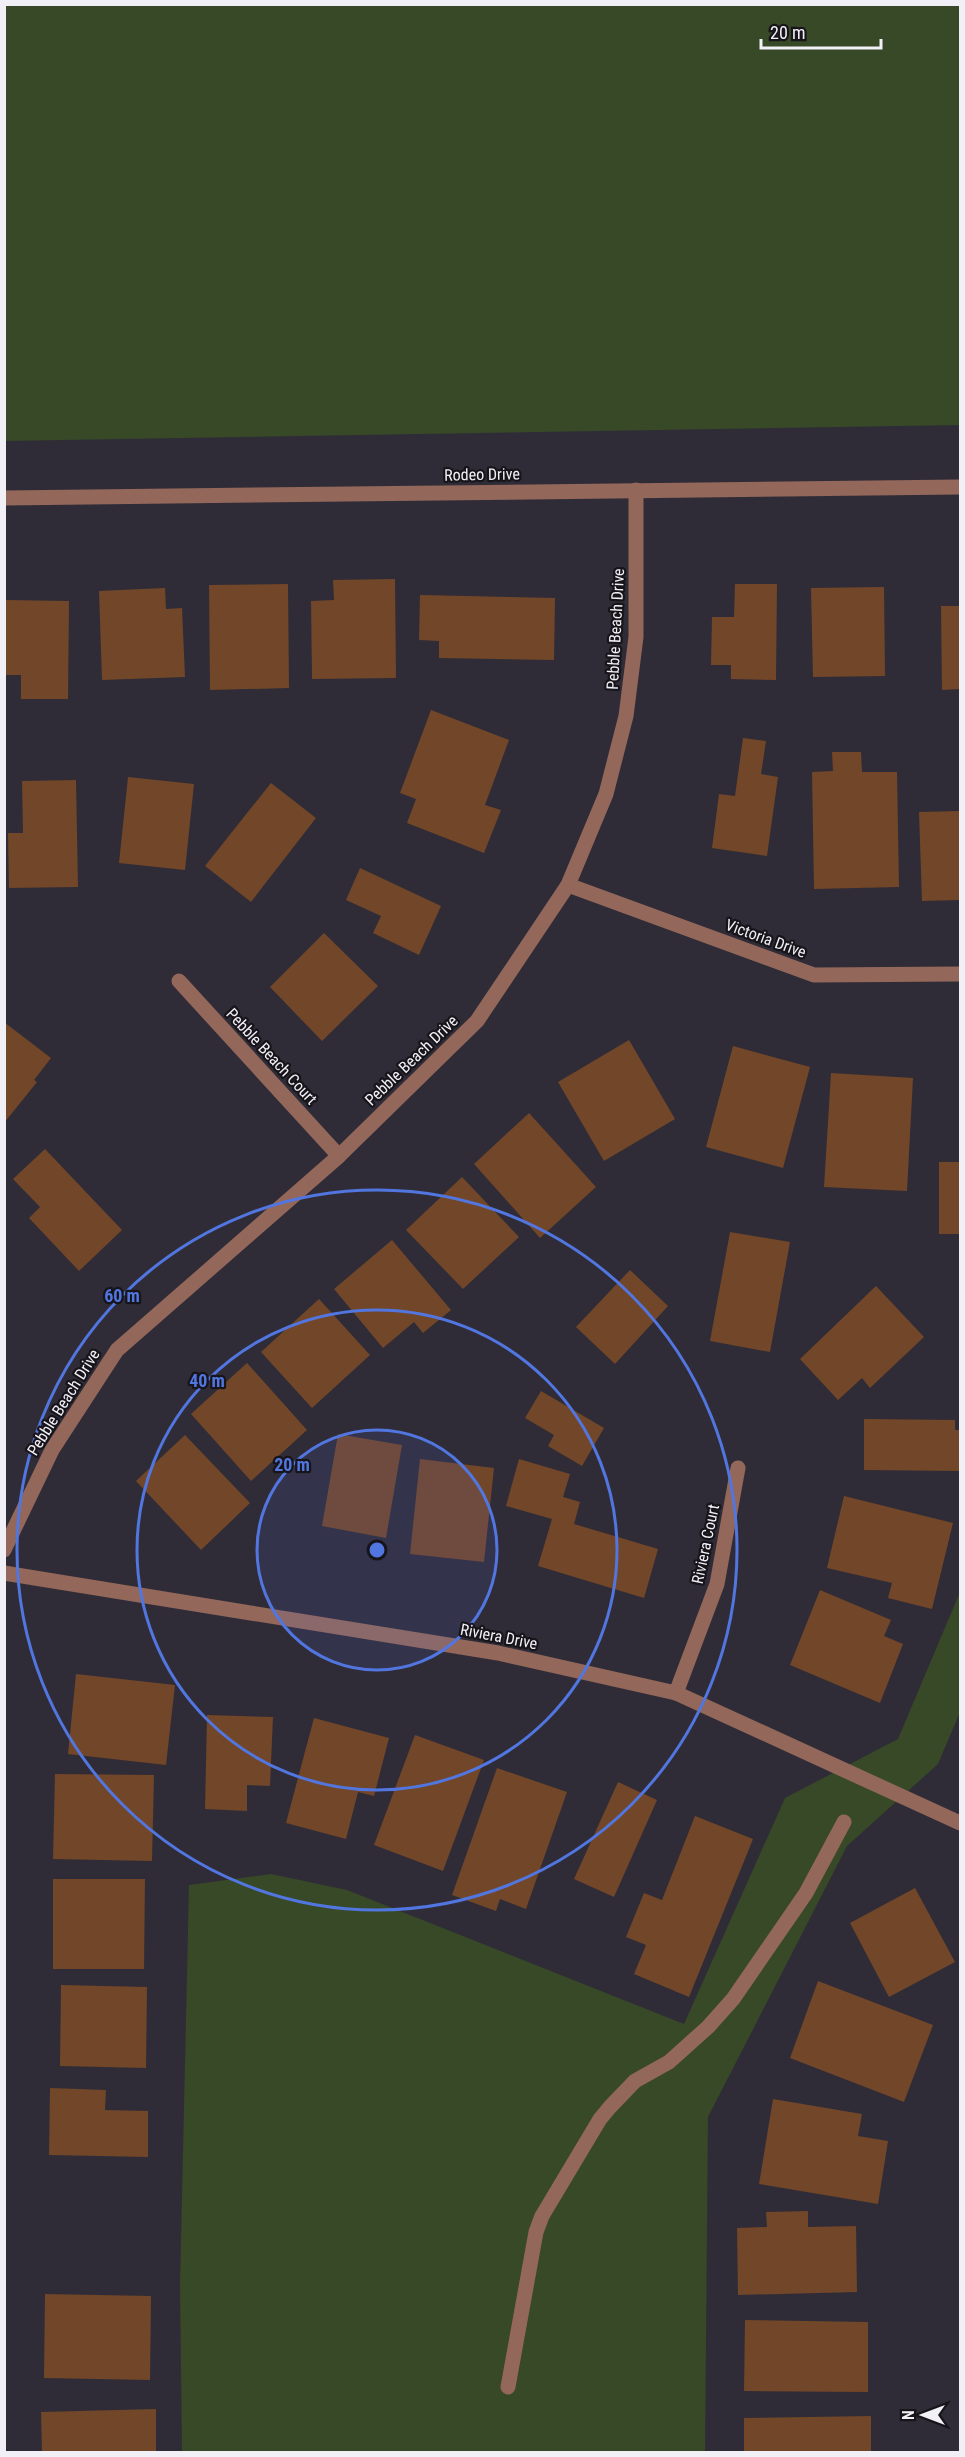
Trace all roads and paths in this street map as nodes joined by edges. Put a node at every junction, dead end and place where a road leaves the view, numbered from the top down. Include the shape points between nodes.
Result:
1 (960, 487) edge
2 (636, 490) junction
3 (4, 498) edge
4 (568, 885) junction
5 (960, 974) edge
6 (179, 981) dead end
7 (339, 1156) junction
8 (738, 1468) dead end
9 (4, 1550) edge
10 (4, 1573) edge
11 (676, 1693) junction
12 (844, 1822) dead end
13 (960, 1824) edge
14 (508, 2387) dead end

1 - 2 street, Rodeo Drive
2 - 3 street, Rodeo Drive
2 - 4 street, Pebble Beach Drive via 636,637 626,716 606,794
4 - 5 street, Victoria Drive via 814,975
4 - 7 street, Pebble Beach Drive via 477,1021
6 - 7 street, Pebble Beach Court
7 - 9 street, Pebble Beach Drive via 117,1350 52,1450
8 - 11 street, Riviera Court via 717,1584
10 - 11 street, Riviera Drive via 498,1653
11 - 13 street, Riviera Drive
12 - 14 street via 806,1893 733,1999 669,2061 635,2081 605,2113 582,2148 536,2232

